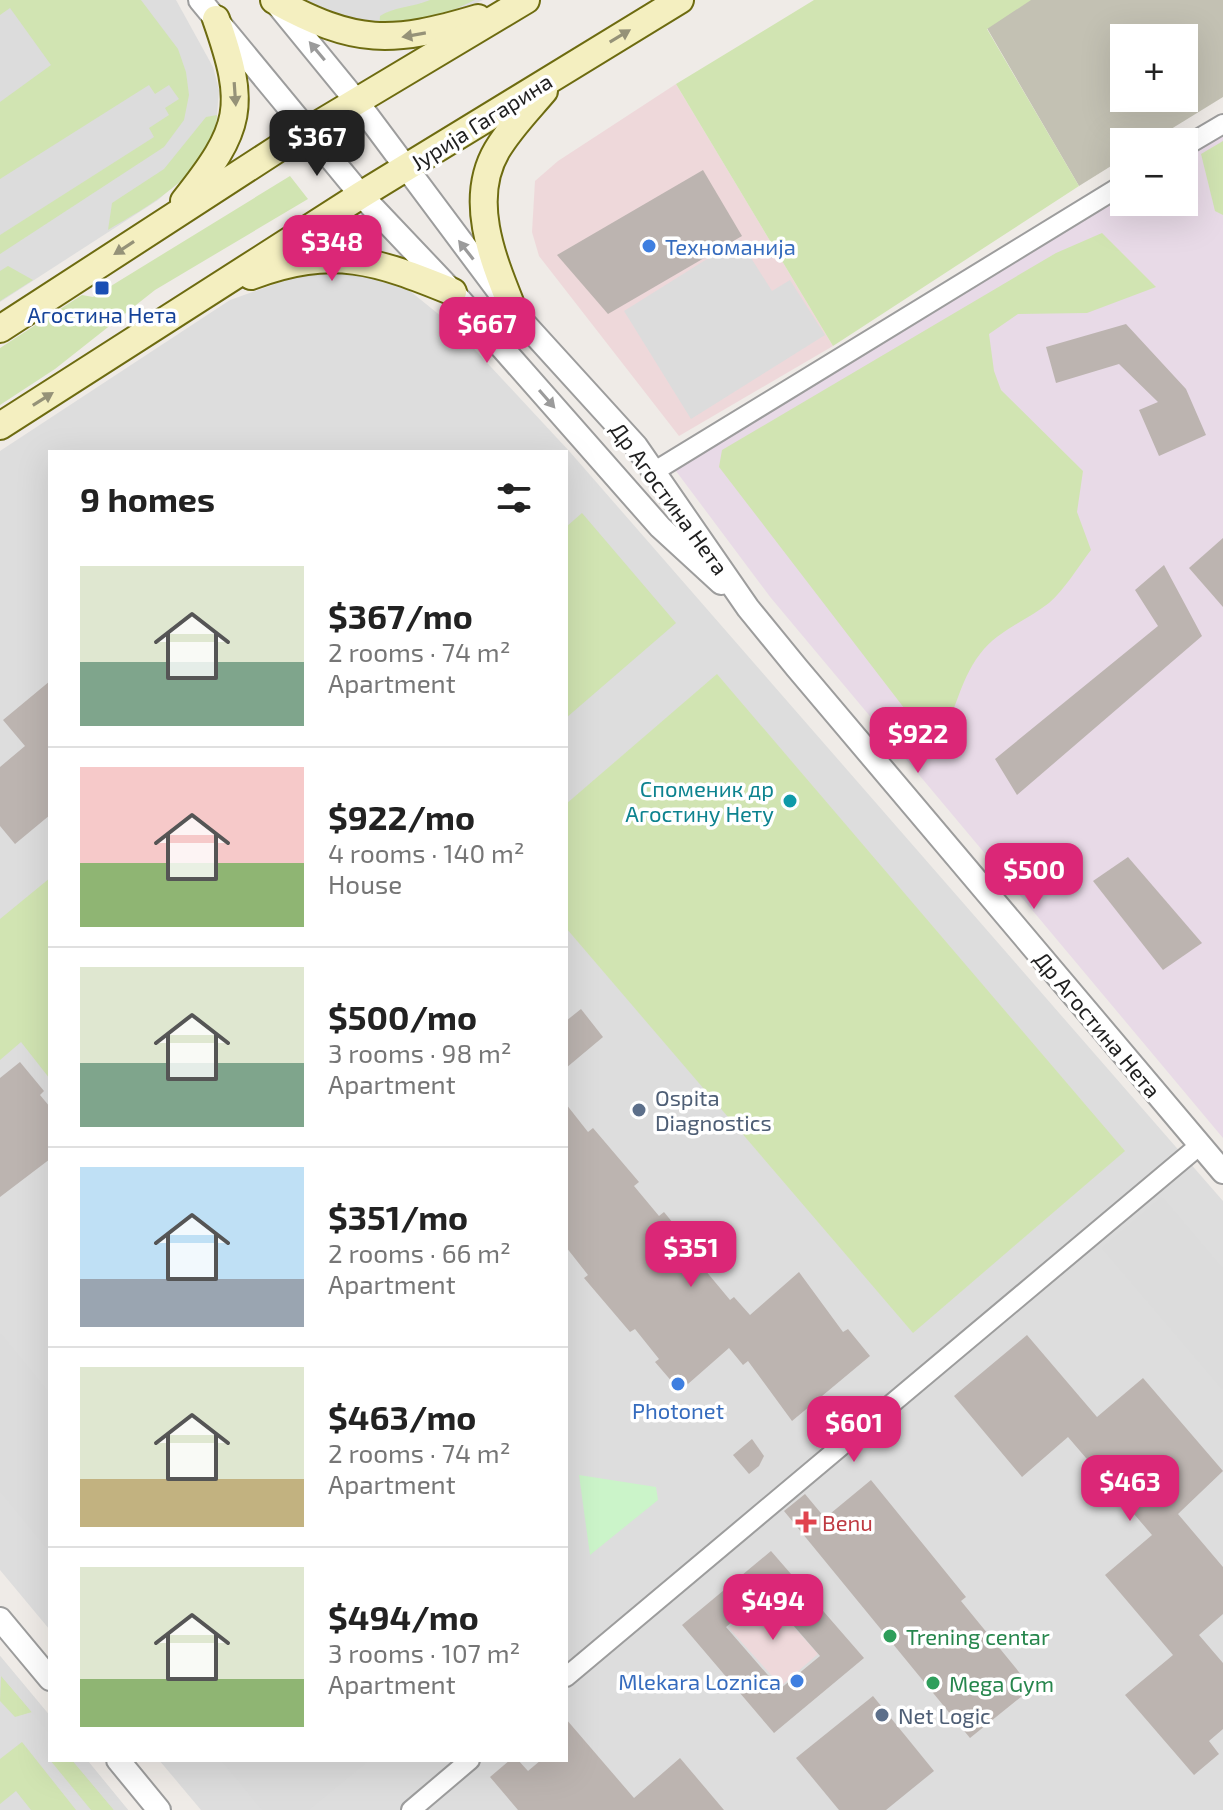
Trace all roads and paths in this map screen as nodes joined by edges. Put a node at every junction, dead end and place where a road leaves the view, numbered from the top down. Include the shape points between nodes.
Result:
1 (274, 0) edge
2 (680, 0) edge
3 (521, 3) edge
4 (208, 9) edge
5 (561, 72) junction
6 (358, 103) junction
7 (1223, 124) edge
8 (308, 131) junction
9 (1198, 139) edge
10 (404, 169) junction
11 (1110, 193) edge
12 (361, 195) junction
13 (161, 224) junction
14 (210, 291) junction
15 (453, 292) junction
16 (514, 312) junction
17 (0, 329) edge
18 (0, 426) edge
19 (655, 471) junction
20 (748, 608) junction
21 (1200, 1145) junction
22 (1223, 1172) edge
23 (0, 1619) edge
24 (568, 1675) edge
25 (48, 1677) edge
26 (120, 1762) edge
27 (468, 1762) edge
28 (159, 1810) edge
29 (411, 1810) edge

3 -> 1 main road via 433,31 381,38 348,34
6 -> 1 street, Др Агостина Нета
5 -> 2 main road, Јурија Гагарина
3 - 6 main road
4 - 8 street, Др Агостина Нета
4 -> 13 main road via 233,74 233,124 209,170
5 - 10 main road, Јурија Гагарина
5 - 16 main road via 508,134 486,180 483,203 489,239
6 - 8 main road
6 - 10 street, Др Агостина Нета
7 - 9 street
8 - 12 street, Др Агостина Нета
8 - 13 main road
10 - 12 main road, Јурија Гагарина
16 -> 10 street, Др Агостина Нета
11 - 19 street
12 - 14 main road, Јурија Гагарина
12 - 15 street, Др Агостина Нета
13 -> 17 main road
14 - 15 main road via 260,272 343,258 379,264
18 -> 14 main road, Јурија Гагарина
15 -> 20 street, Др Агостина Нета via 660,527
16 - 19 street, Др Агостина Нета
19 - 20 street, Др Агостина Нета
20 - 21 street, Др Агостина Нета
21 - 22 street, Др Агостина Нета
21 - 24 street
23 - 25 street
26 - 28 street
27 - 29 street

